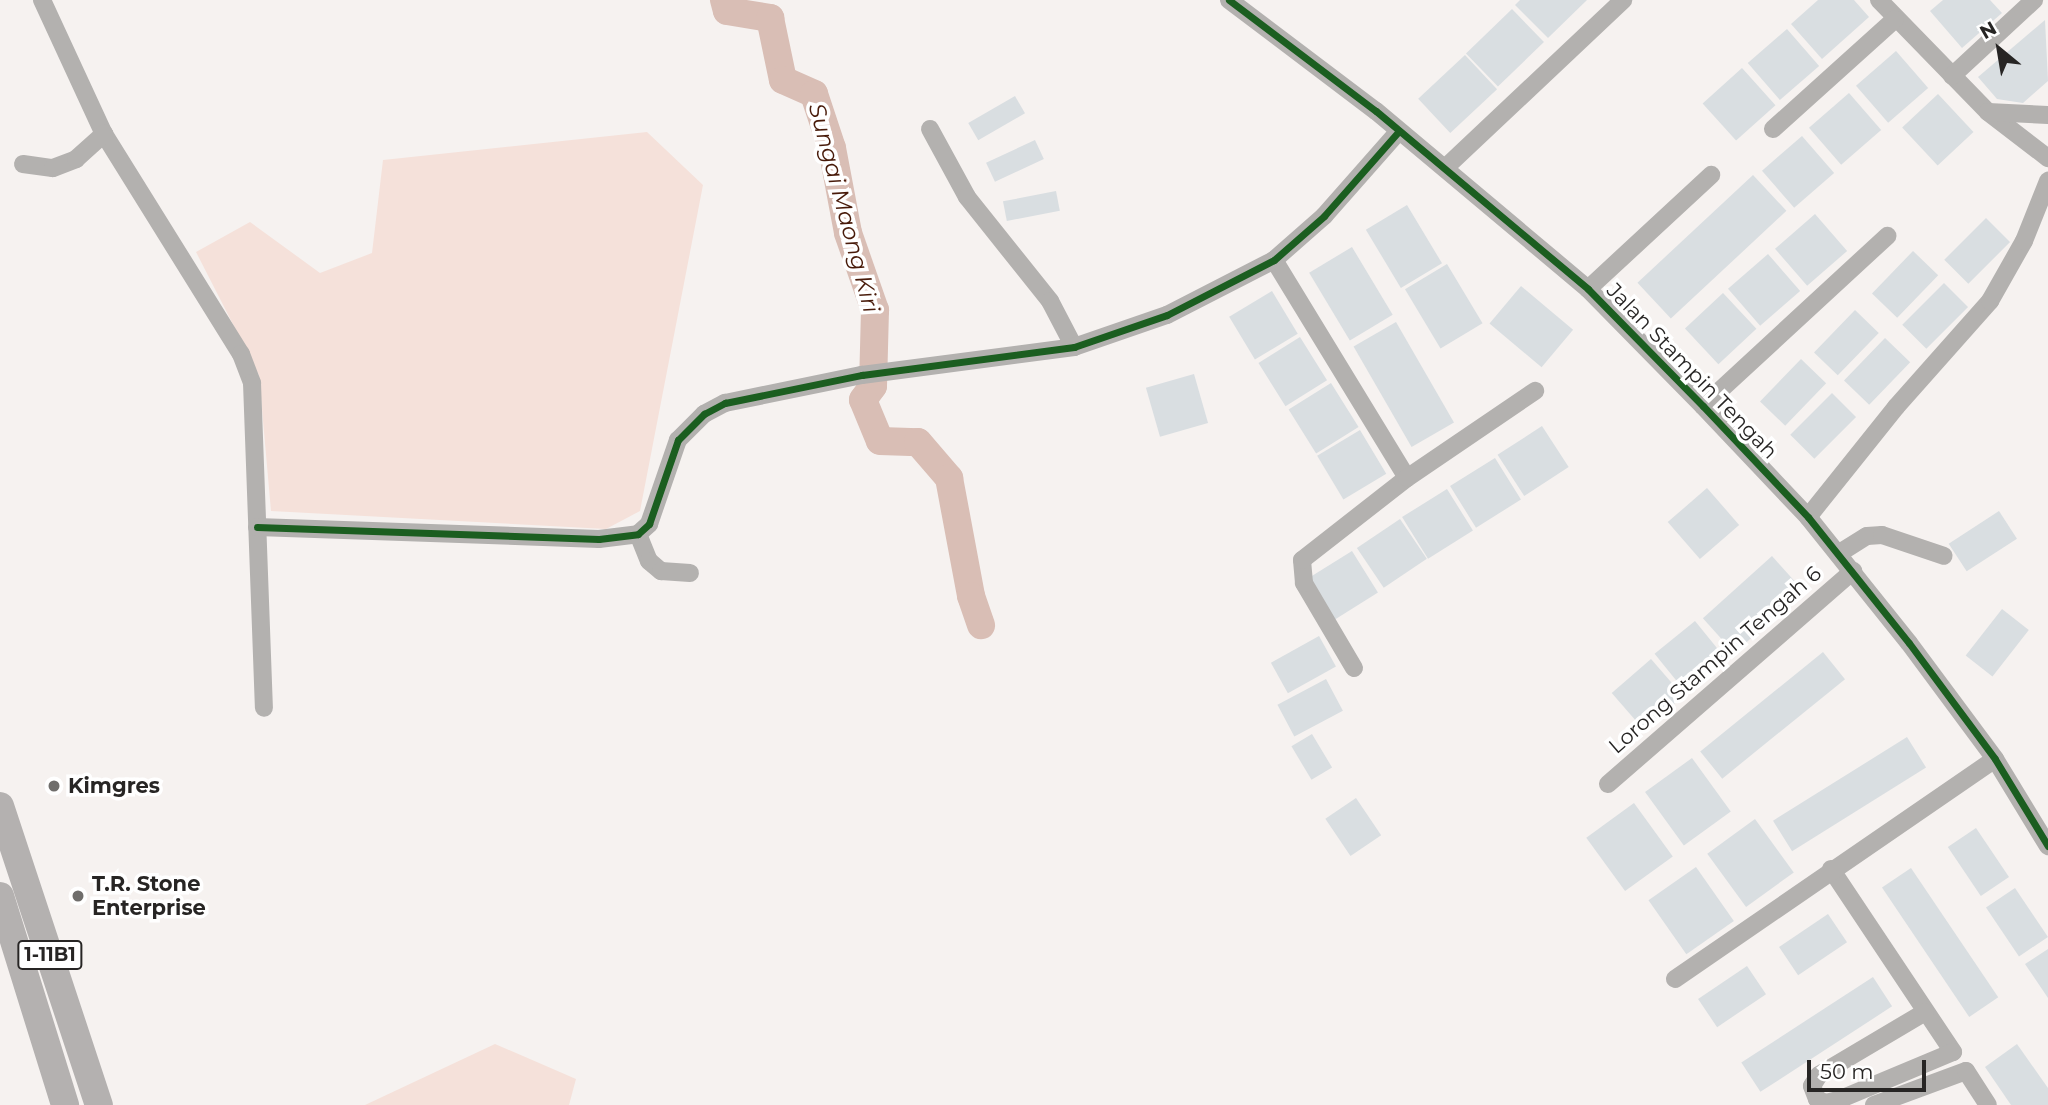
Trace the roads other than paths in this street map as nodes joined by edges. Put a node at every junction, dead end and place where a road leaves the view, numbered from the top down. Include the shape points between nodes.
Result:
1 (42, 0) edge
2 (1229, 0) edge
3 (1623, 0) edge
4 (1879, 0) edge
5 (2034, 0) edge
6 (1895, 19) junction
7 (1952, 76) junction
8 (1988, 112) junction
9 (2048, 115) edge
10 (930, 129) dead end
11 (1773, 129) dead end
12 (1399, 131) junction
13 (104, 134) junction
14 (2048, 158) edge
15 (23, 164) dead end
16 (1445, 168) junction
17 (1711, 175) dead end
18 (2048, 181) edge
19 (1887, 236) dead end
20 (1274, 260) junction
21 (1588, 289) junction
22 (1074, 347) junction
23 (1535, 391) dead end
24 (1703, 406) junction
25 (1407, 478) junction
26 (1808, 517) junction
27 (257, 527) junction
28 (638, 534) junction
29 (1838, 554) junction
30 (1944, 556) dead end
31 (1853, 571) junction
32 (690, 573) dead end
33 (1354, 668) dead end
34 (264, 708) dead end
35 (1995, 759) junction
36 (1608, 784) dead end
37 (0, 806) edge
38 (2048, 846) edge
39 (1831, 869) junction
40 (0, 896) edge
41 (1675, 979) dead end
42 (1925, 1012) junction
43 (1884, 1103) edge
44 (65, 1105) edge
45 (99, 1105) edge
46 (1988, 1105) edge

1 - 13 street
2 - 12 street, Jalan Stampin Tengah
3 - 16 street
4 - 6 street
5 - 7 street
6 - 7 street
6 - 11 street
7 - 8 street
8 - 9 street
8 - 14 street
10 - 22 street via 967,197 1051,301
12 - 16 street, Jalan Stampin Tengah
12 - 20 street via 1324,216
13 - 15 street via 76,159 53,168
13 - 27 street via 241,354 252,383
16 - 21 street, Jalan Stampin Tengah
17 - 21 street
18 - 26 street via 2024,241 1990,301 1896,407
19 - 24 street
20 - 22 street via 1167,315
20 - 25 street
21 - 24 street, Jalan Stampin Tengah
22 - 28 street via 862,375 748,396 704,414 678,440 649,524
23 - 25 street
24 - 26 street, Jalan Stampin Tengah
25 - 33 street via 1308,552 1300,569
26 - 29 street, Jalan Stampin Tengah
27 - 28 street via 599,539
27 - 34 street
28 - 32 street via 649,561 661,570
29 - 30 street via 1867,536 1882,535
29 - 31 street, Jalan Stampin Tengah
31 - 35 street, Jalan Stampin Tengah
31 - 36 street, Lorong Stampin Tengah 6
35 - 38 street, Jalan Stampin Tengah
35 - 39 street
37 - 45 highway, 1-11B1
39 - 41 street
39 - 42 street
40 - 44 highway
42 - 42 street via 1819,1075 1812,1086 1817,1099 1825,1103 1838,1100 1953,1052
43 - 46 street via 1966,1071

